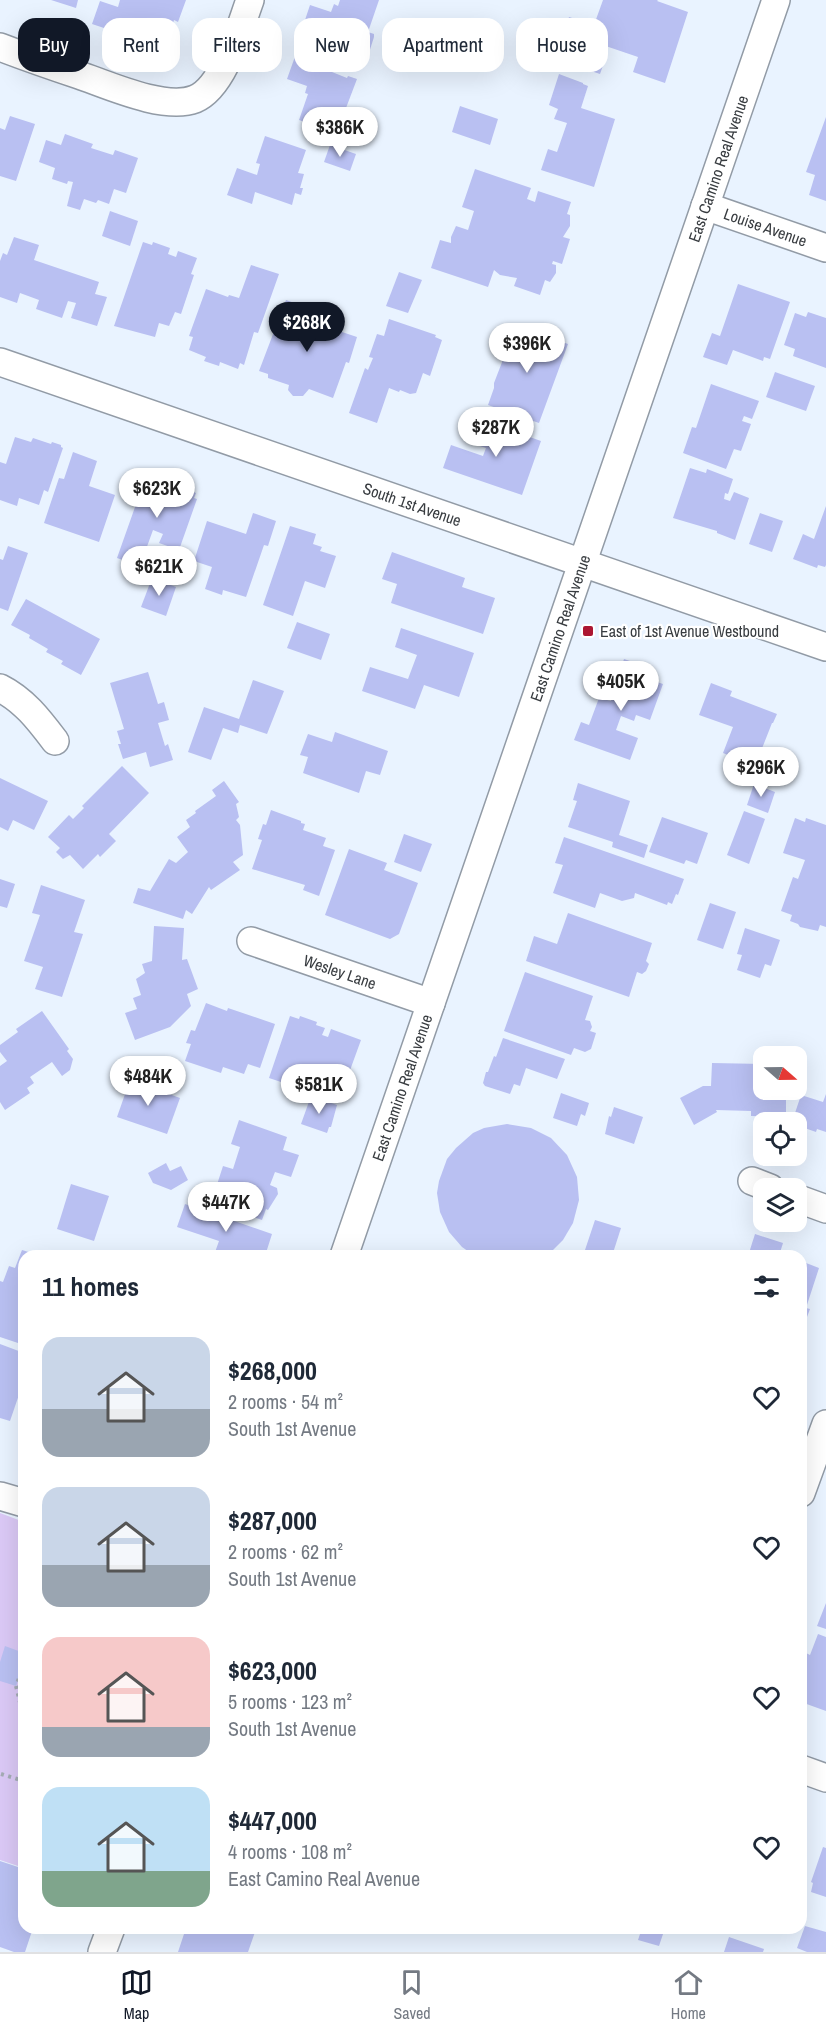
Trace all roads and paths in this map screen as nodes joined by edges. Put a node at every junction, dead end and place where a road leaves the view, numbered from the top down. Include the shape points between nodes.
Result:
1 (250, 0) edge
2 (776, 0) edge
3 (0, 47) edge
4 (705, 207) junction
5 (826, 248) edge
6 (0, 362) edge
7 (582, 562) junction
8 (826, 647) edge
9 (0, 688) edge
10 (55, 741) dead end
11 (251, 941) dead end
12 (430, 1003) junction
13 (807, 1202) edge
14 (826, 1209) edge
15 (346, 1250) edge
16 (826, 1424) edge
17 (807, 1477) edge
18 (0, 1496) edge
19 (18, 1501) edge
20 (807, 1771) edge
21 (1, 1774) edge
22 (826, 1778) edge
23 (18, 1780) edge
24 (109, 1934) edge
25 (102, 1952) edge

1 - 3 street via 223,70 195,99 171,102 141,97
2 - 4 street, East Camino Real Avenue
4 - 5 street, Louise Avenue
4 - 7 street, East Camino Real Avenue
6 - 7 street, South 1st Avenue
7 - 8 street, South 1st Avenue
7 - 12 street, East Camino Real Avenue
9 - 10 street via 31,710
11 - 12 street, Wesley Lane
12 - 15 street, East Camino Real Avenue
13 - 14 street
16 - 17 street
18 - 19 street
20 - 22 street
21 - 23 path
24 - 25 street

